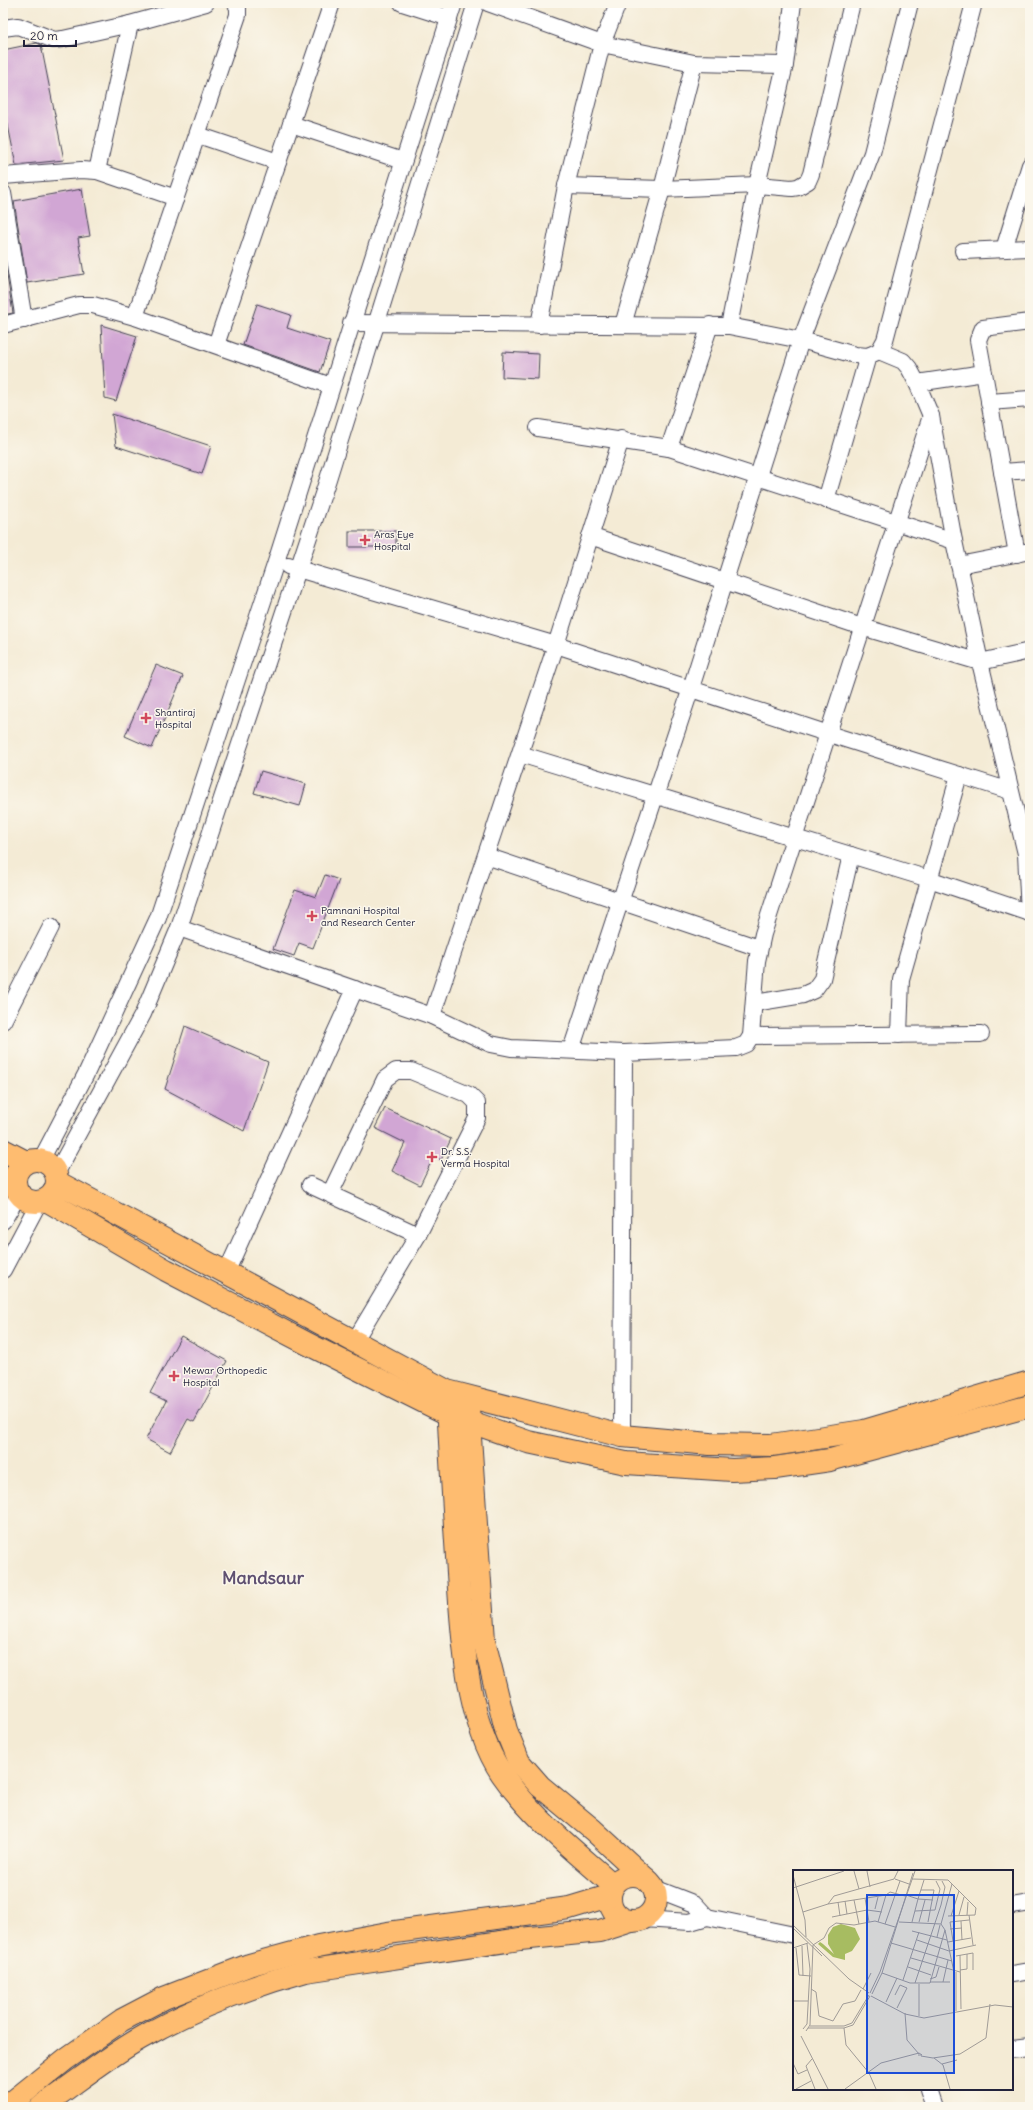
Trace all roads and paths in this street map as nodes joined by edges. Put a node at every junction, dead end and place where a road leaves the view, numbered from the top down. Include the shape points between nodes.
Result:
1 (206, 3) edge
2 (235, 3) edge
3 (332, 3) edge
4 (402, 3) edge
5 (476, 3) edge
6 (488, 3) edge
7 (618, 3) edge
8 (793, 3) edge
9 (852, 3) edge
10 (910, 3) edge
11 (974, 3) edge
12 (452, 10) edge
13 (130, 24) junction
14 (3, 28) edge
15 (602, 44) junction
16 (694, 63) junction
17 (785, 65) junction
18 (291, 124) junction
19 (198, 135) junction
20 (404, 161) junction
21 (278, 162) junction
22 (1030, 165) edge
23 (97, 171) junction
24 (3, 176) edge
25 (757, 185) junction
26 (566, 186) junction
27 (662, 189) junction
28 (3, 193) edge
29 (176, 198) junction
30 (1030, 248) edge
31 (1004, 249) junction
32 (963, 251) dead end
33 (135, 317) junction
34 (24, 320) junction
35 (1030, 322) edge
36 (351, 323) junction
37 (377, 324) junction
38 (3, 325) edge
39 (539, 325) junction
40 (623, 325) junction
41 (710, 325) junction
42 (729, 326) junction
43 (801, 340) junction
44 (216, 345) junction
45 (874, 353) junction
46 (984, 374) junction
47 (918, 383) junction
48 (332, 386) junction
49 (1030, 400) edge
50 (989, 402) junction
51 (931, 416) junction
52 (538, 428) dead end
53 (621, 440) junction
54 (669, 448) junction
55 (1030, 470) edge
56 (1002, 472) junction
57 (759, 477) junction
58 (826, 500) junction
59 (896, 522) junction
60 (590, 536) junction
61 (954, 541) junction
62 (1024, 552) edge
63 (276, 562) junction
64 (959, 565) junction
65 (297, 569) junction
66 (725, 582) junction
67 (862, 627) junction
68 (556, 645) junction
69 (1030, 651) edge
70 (980, 662) junction
71 (690, 688) junction
72 (829, 734) junction
73 (520, 754) junction
74 (960, 775) junction
75 (1010, 791) junction
76 (655, 795) junction
77 (795, 838) junction
78 (851, 854) junction
79 (486, 856) junction
80 (929, 879) junction
81 (620, 901) junction
82 (1029, 913) edge
83 (50, 928) dead end
84 (179, 928) junction
85 (759, 948) junction
86 (355, 989) junction
87 (755, 1003) junction
88 (432, 1016) junction
89 (3, 1021) edge
90 (981, 1034) dead end
91 (751, 1036) junction
92 (899, 1036) junction
93 (571, 1050) junction
94 (624, 1053) junction
95 (3, 1150) edge
96 (44, 1180) junction
97 (310, 1184) dead end
98 (12, 1187) edge
99 (330, 1194) junction
100 (3, 1221) edge
101 (418, 1236) junction
102 (3, 1270) edge
103 (226, 1273) junction
104 (354, 1342) junction
105 (1030, 1382) edge
106 (447, 1392) junction
107 (468, 1397) junction
108 (1030, 1406) edge
109 (458, 1417) junction
110 (622, 1436) junction
111 (650, 1883) junction
112 (611, 1890) junction
113 (1030, 1902) edge
114 (1013, 1906) edge
115 (707, 1917) junction
116 (637, 1920) junction
117 (792, 1936) edge
118 (1030, 1972) edge
119 (1013, 1974) edge
120 (1030, 2047) edge
121 (1013, 2050) edge
122 (928, 2090) edge
123 (7, 2104) edge
124 (41, 2107) edge
125 (934, 2107) edge

1 - 13 street
2 - 19 street via 238,6 238,15
3 - 18 street
4 - 12 street
5 - 37 street
6 - 15 street
7 - 15 street
8 - 17 street
9 - 25 street via 808,181 792,188
10 - 43 street via 872,153
11 - 45 street via 885,340
12 - 20 street
13 - 14 street via 54,40 28,28
13 - 23 street
15 - 16 street
15 - 26 street
16 - 17 street
16 - 27 street
17 - 25 street
18 - 20 street
18 - 21 street
19 - 21 street
19 - 29 street
20 - 36 street
21 - 44 street
22 - 31 street
23 - 24 street
23 - 29 street
25 - 27 street
25 - 42 street
26 - 27 street
26 - 39 street
27 - 40 street
28 - 34 street
29 - 33 street
30 - 31 street
31 - 32 street
33 - 34 street via 93,305 79,305
33 - 44 street
34 - 38 street
35 - 46 street via 983,328 978,340
36 - 37 street
36 - 48 street
37 - 39 street
37 - 65 street
39 - 40 street
40 - 41 street
41 - 42 street
41 - 54 street
42 - 43 street
43 - 45 street via 855,355
43 - 57 street
44 - 48 street
45 - 47 street via 903,361
45 - 58 street
46 - 47 street
46 - 50 street
47 - 51 street
48 - 63 street
49 - 50 street
50 - 56 street
51 - 59 street
51 - 61 street
52 - 53 street
53 - 54 street
53 - 60 street
54 - 57 street
55 - 56 street
56 - 62 street
57 - 58 street
57 - 66 street
58 - 59 street
59 - 61 street
59 - 67 street
60 - 66 street
60 - 68 street
61 - 64 street
62 - 64 street
63 - 65 street
63 - 96 street via 158,918 86,1074
64 - 70 street
65 - 68 street
65 - 84 street
66 - 67 street
66 - 71 street
67 - 70 street
67 - 72 street
68 - 71 street
68 - 73 street
69 - 70 street
70 - 75 street
71 - 72 street
71 - 76 street
72 - 74 street
72 - 77 street
73 - 76 street
73 - 79 street
74 - 75 street
74 - 80 street
75 - 82 street via 1026,854
76 - 77 street
76 - 81 street
77 - 78 street
77 - 85 street
78 - 80 street
78 - 87 street via 822,979 814,990 803,995
79 - 81 street
79 - 88 street
80 - 82 street
80 - 92 street via 901,979
81 - 85 street
81 - 93 street
83 - 89 street
84 - 86 street
84 - 96 street via 143,1014
85 - 87 street
86 - 88 street
86 - 103 street
87 - 91 street
88 - 93 street via 491,1044 511,1048
90 - 92 street
91 - 92 street
91 - 94 street via 746,1044 736,1048
93 - 94 street
94 - 110 street
95 - 96 main road
96 - 98 main road via 16,1173
96 - 98 main road via 31,1202
96 - 102 street
96 - 103 main road
96 - 109 main road via 166,1270 308,1344
97 - 99 street
98 - 100 street
99 - 101 street
99 - 101 street via 385,1079 396,1071 411,1071 469,1095 477,1104 477,1118
101 - 104 street
103 - 104 main road
104 - 106 main road
105 - 110 main road via 864,1431 770,1445 710,1444
106 - 107 main road
106 - 109 main road
107 - 109 main road
107 - 110 main road
108 - 109 main road via 830,1460 775,1468 732,1470 626,1463 528,1442
109 - 111 main road via 484,1640 506,1730 519,1762 540,1786 593,1830
109 - 112 main road via 461,1612 469,1680 480,1725 502,1774 532,1812
111 - 112 main road via 634,1875 623,1877
111 - 115 street via 695,1904
111 - 116 main road via 656,1900 652,1911
112 - 116 main road via 612,1908 620,1917
112 - 123 main road via 569,1908 326,1944 249,1965 164,1998 122,2020
113 - 114 street
115 - 116 street via 690,1922
115 - 117 street
116 - 124 main road via 600,1931 488,1944 306,1971 284,1977 202,2006 140,2038
118 - 119 street
120 - 121 street
122 - 125 street

